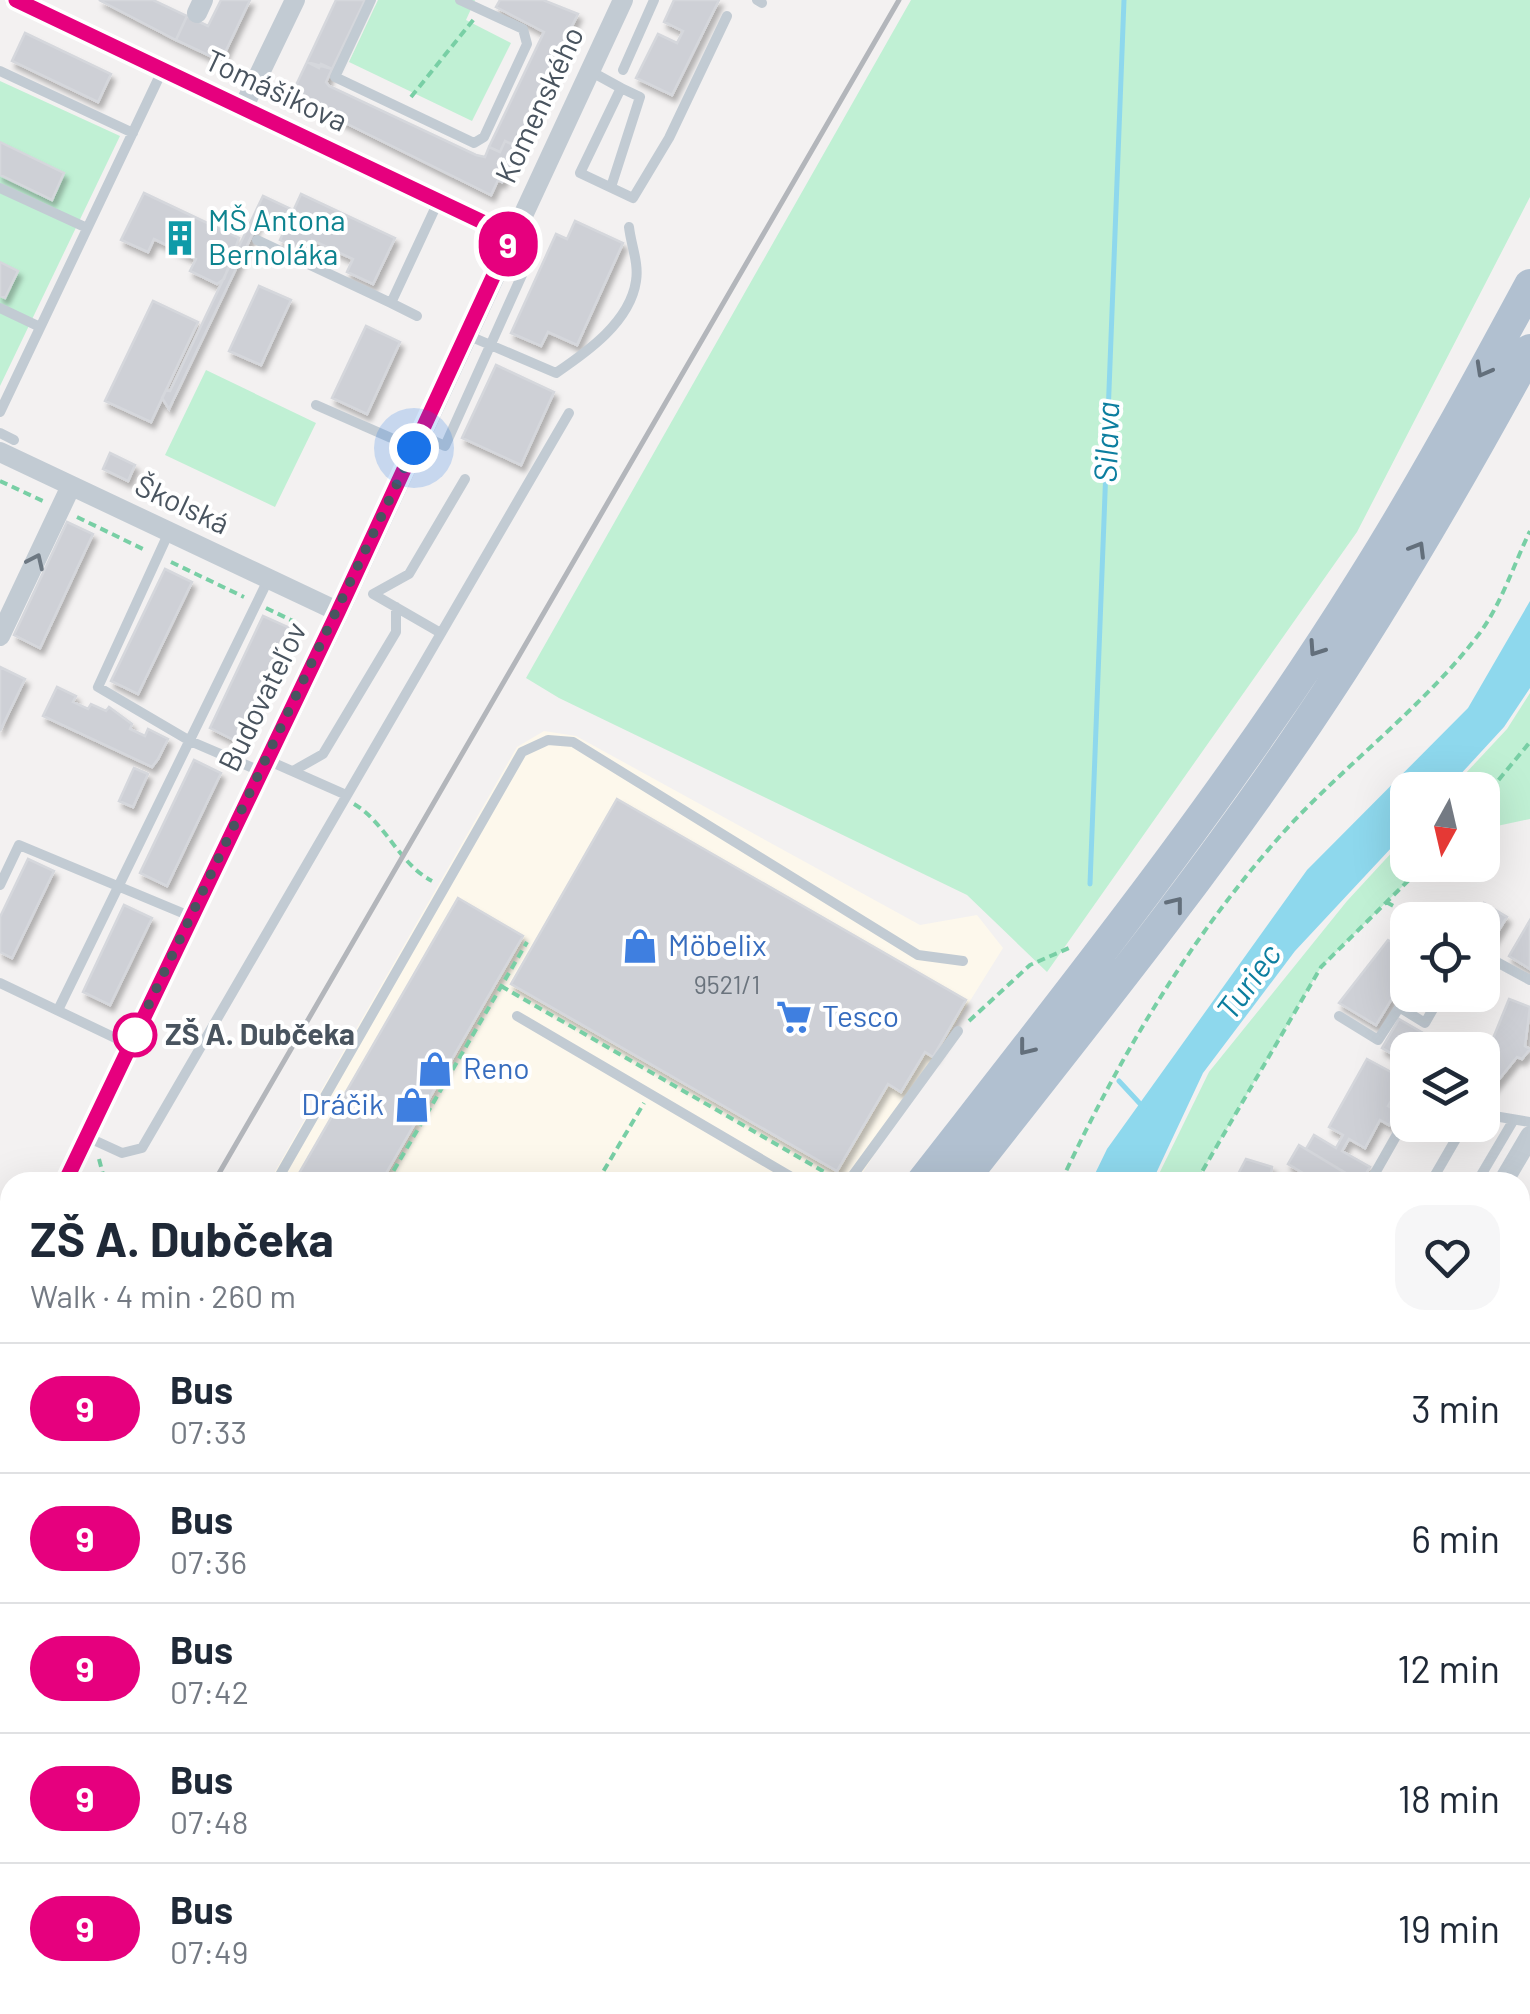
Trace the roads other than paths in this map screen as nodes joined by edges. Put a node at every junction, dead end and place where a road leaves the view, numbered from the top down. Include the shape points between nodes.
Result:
1 (15, 0) edge
2 (295, 0) edge
3 (372, 0) edge
4 (460, 0) edge
5 (623, 0) edge
6 (654, 0) edge
7 (486, 7) edge
8 (727, 16) dead end
9 (162, 70) junction
10 (590, 70) junction
11 (623, 70) dead end
12 (0, 71) edge
13 (622, 88) junction
14 (242, 108) junction
15 (133, 133) junction
16 (0, 188) edge
17 (610, 188) junction
18 (438, 201) junction
19 (629, 227) dead end
20 (88, 228) junction
21 (512, 236) junction
22 (258, 240) dead end
23 (1530, 285) edge
24 (392, 302) junction
25 (0, 308) edge
26 (417, 316) dead end
27 (40, 327) junction
28 (466, 335) junction
29 (490, 346) junction
30 (1530, 350) edge
31 (316, 405) dead end
32 (0, 412) edge
33 (569, 413) dead end
34 (0, 433) edge
35 (417, 442) junction
36 (7, 446) edge
37 (464, 479) dead end
38 (71, 486) junction
39 (169, 532) junction
40 (268, 580) junction
41 (351, 585) junction
42 (373, 594) junction
43 (396, 607) junction
44 (338, 612) junction
45 (439, 632) junction
46 (0, 636) edge
47 (190, 742) junction
48 (262, 765) junction
49 (293, 771) junction
50 (344, 794) junction
51 (0, 885) edge
52 (120, 885) junction
53 (192, 917) junction
54 (963, 961) dead end
55 (1500, 964) edge
56 (1530, 980) edge
57 (0, 982) edge
58 (58, 1010) junction
59 (1396, 1012) edge
60 (1407, 1012) edge
61 (1431, 1012) edge
62 (517, 1016) dead end
63 (1339, 1016) dead end
64 (958, 1031) road end
65 (130, 1044) junction
66 (1500, 1118) edge
67 (1513, 1121) junction
68 (1530, 1122) edge
69 (1530, 1136) edge
70 (94, 1141) junction
71 (1392, 1142) edge
72 (1454, 1142) edge
73 (72, 1172) edge
74 (282, 1172) edge
75 (783, 1172) edge
76 (852, 1172) edge
77 (930, 1172) edge
78 (969, 1172) edge
79 (1376, 1172) edge
80 (1437, 1172) edge
81 (1484, 1172) edge
82 (1508, 1172) edge

1 - 9 street, Tomášikova
2 - 14 street
3 - 7 lane via 335,77 474,143 484,137 527,44 523,29
4 - 7 lane
5 - 10 street, Komenského
6 - 11 lane
8 - 17 lane via 670,138 633,198
9 - 14 street, Tomášikova
9 - 15 lane
10 - 13 lane
10 - 21 street, Komenského
12 - 15 lane
13 - 17 lane via 640,97
13 - 17 lane via 580,173
14 - 18 street, Tomášikova
15 - 20 lane
16 - 20 lane
18 - 21 street, Tomášikova
18 - 24 lane
19 - 29 lane via 636,285 592,349 556,374
20 - 27 lane
21 - 28 street, Budovateľov
21 - 29 lane via 535,246
22 - 24 lane
23 -> 77 main road via 1426,474 1277,706 1115,934
24 - 26 lane
25 - 27 lane
27 - 32 lane
28 - 29 lane
28 - 35 street, Budovateľov
29 - 35 lane via 445,446
78 -> 30 main road via 1308,723 1446,502
31 - 35 lane
33 - 45 lane
34 - 36 lane
35 - 41 street, Budovateľov
36 - 38 street, Školská
37 - 42 lane via 409,574
38 - 39 street, Školská
46 -> 38 street
39 - 40 street, Školská
39 - 47 lane via 98,687
40 - 44 street, Školská
40 - 47 lane
41 - 42 lane
41 - 44 street, Budovateľov
42 - 43 lane
43 - 45 lane
43 - 49 lane via 396,632 323,754
44 - 48 street, Budovateľov
45 - 50 lane
47 - 48 lane
47 - 52 lane
48 - 49 lane
48 - 53 street, Budovateľov
49 - 50 lane
50 - 70 lane via 142,1148 122,1153
51 - 52 lane via 20,845
52 - 53 lane
52 - 58 lane
53 - 65 street, Budovateľov
54 - 74 lane via 918,955 574,742 548,740 522,752
55 - 56 lane
57 - 58 lane
58 - 65 lane
59 - 63 lane via 1378,1040
60 - 61 lane via 1425,1023
62 - 75 lane
64 - 76 lane
65 - 70 street, Budovateľov
66 - 67 lane
67 - 68 lane
67 - 81 lane
69 - 82 street
70 - 73 street, Budovateľov
71 - 79 lane
72 - 80 lane

